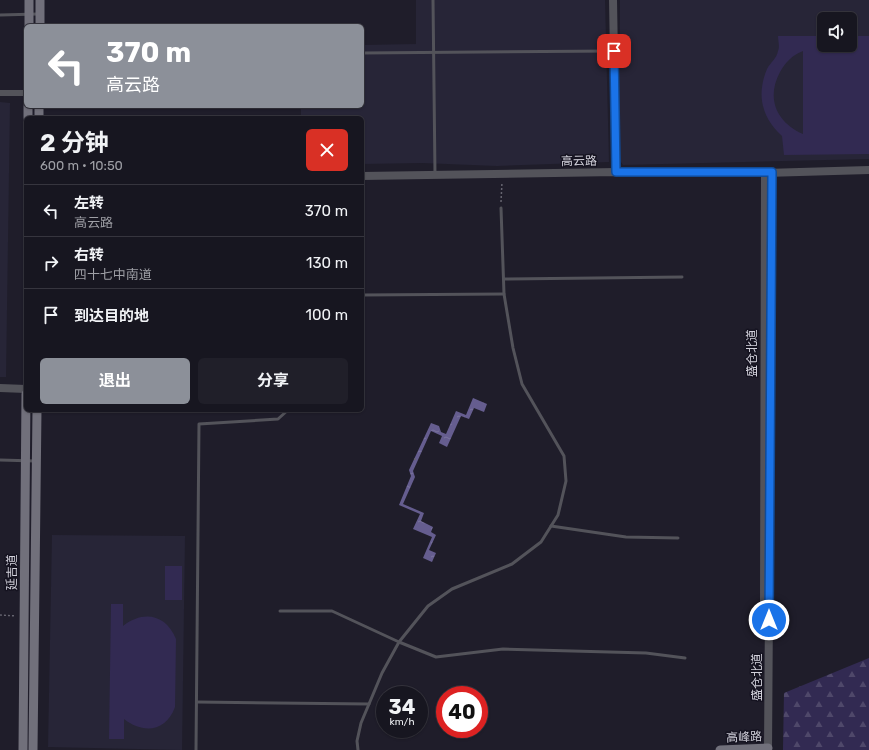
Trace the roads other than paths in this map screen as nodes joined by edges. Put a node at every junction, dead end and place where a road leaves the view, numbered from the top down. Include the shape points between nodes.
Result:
1 (29, 0) edge
2 (40, 0) edge
3 (433, 0) edge
4 (613, 0) edge
5 (40, 14) junction
6 (0, 15) edge
7 (29, 15) junction
8 (29, 24) edge
9 (40, 24) edge
10 (614, 51) junction
11 (433, 52) junction
12 (364, 54) edge
13 (0, 93) edge
14 (24, 93) edge
15 (869, 170) edge
16 (616, 172) junction
17 (768, 173) junction
18 (435, 175) junction
19 (364, 176) edge
20 (501, 208) road end
21 (682, 277) dead end
22 (504, 279) junction
23 (504, 294) junction
24 (364, 295) edge
25 (0, 384) edge
26 (24, 384) edge
27 (0, 388) edge
28 (24, 389) edge
29 (26, 412) edge
30 (37, 412) edge
31 (286, 412) edge
32 (0, 460) edge
33 (25, 461) junction
34 (36, 461) junction
35 (551, 526) junction
36 (678, 538) dead end
37 (280, 611) dead end
38 (399, 642) junction
39 (685, 658) dead end
40 (197, 702) junction
41 (369, 704) junction
42 (766, 749) edge
43 (23, 750) edge
44 (33, 750) edge
45 (196, 750) edge
46 (358, 750) edge
47 (720, 750) edge

1 - 7 main road
2 - 5 main road
3 - 11 lane
4 - 10 street
5 - 7 lane
5 - 9 main road
6 - 7 lane
7 - 8 main road
10 - 11 lane
10 - 16 street
11 - 12 lane
11 - 18 lane
13 - 14 street
15 - 17 street, 高云路
16 - 17 street, 高云路
16 - 18 street, 高云路
17 - 42 street, 盛仓北道
18 - 19 street, 高云路
20 - 22 lane
21 - 22 lane
22 - 23 lane
23 - 24 lane
23 - 35 lane via 522,384 564,456 566,481 558,515
25 - 26 street
27 - 28 street
29 - 33 main road, 延吉道
30 - 34 main road, 延吉道
31 - 40 lane via 278,419 199,424
32 - 33 lane
33 - 34 lane
33 - 43 main road, 延吉道
34 - 44 main road, 延吉道
35 - 36 lane via 626,537
35 - 38 lane via 541,542 512,564 452,589 428,606
37 - 38 lane via 332,610
38 - 39 lane via 436,657 503,649 646,653
38 - 41 lane
40 - 41 lane
40 - 45 lane
41 - 46 lane via 361,723
42 - 47 main road, 高峰路

